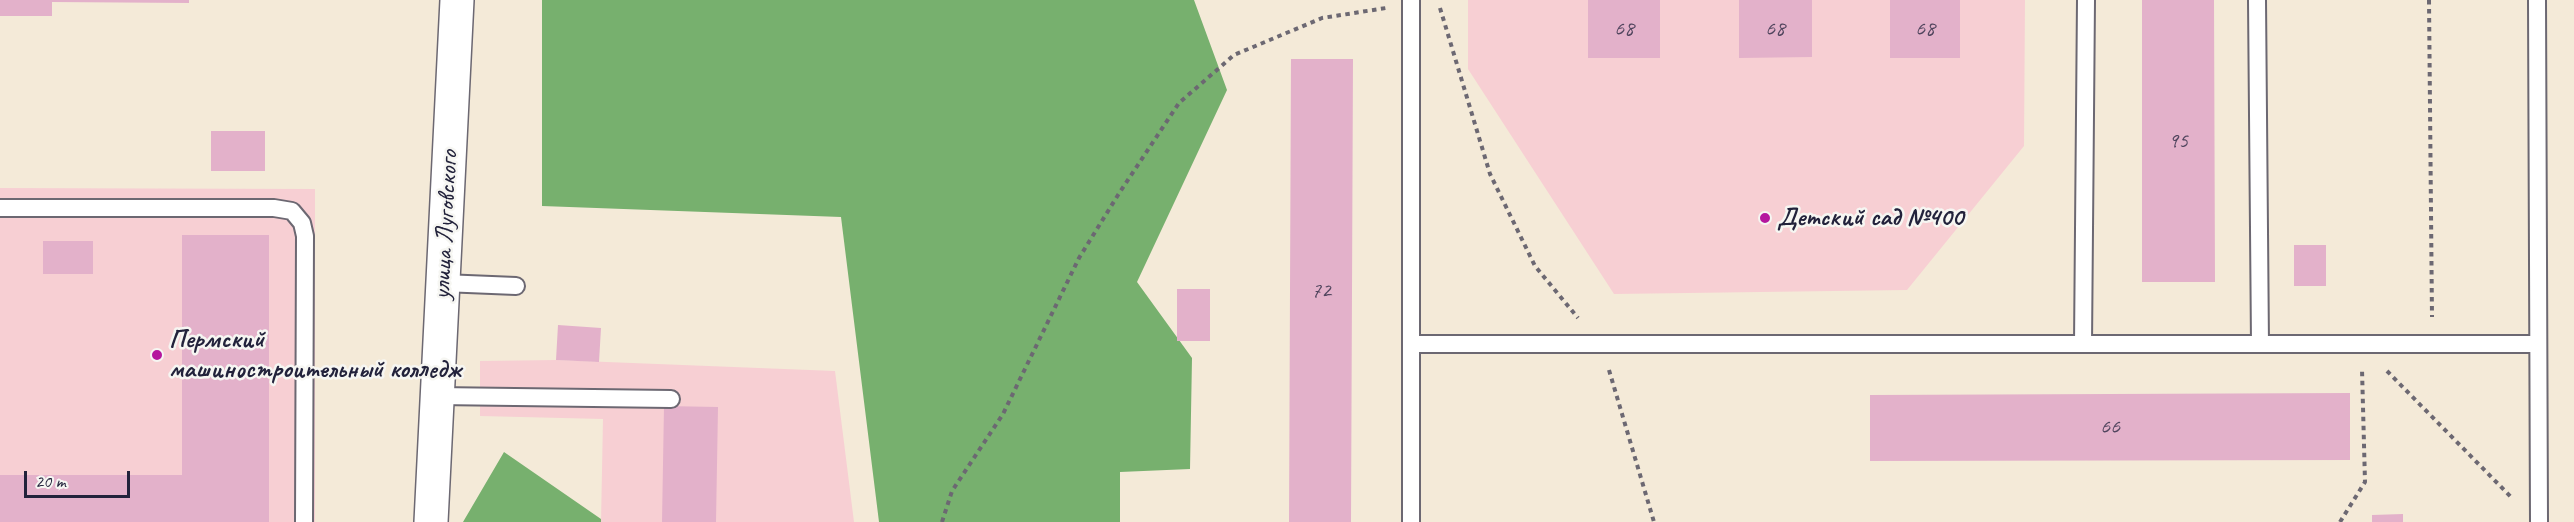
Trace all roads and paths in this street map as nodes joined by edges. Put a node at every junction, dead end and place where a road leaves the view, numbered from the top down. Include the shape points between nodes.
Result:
1 (457, 0) edge
2 (1437, 0) edge
3 (2086, 0) edge
4 (2258, 0) edge
5 (2429, 0) edge
6 (2537, 0) edge
7 (1411, 2) edge
8 (0, 208) edge
9 (443, 284) junction
10 (516, 286) dead end
11 (1411, 344) junction
12 (1599, 344) junction
13 (2083, 344) junction
14 (2260, 344) junction
15 (2361, 344) junction
16 (2432, 344) junction
17 (2538, 344) junction
18 (437, 396) junction
19 (671, 399) dead end
20 (2518, 505) dead end
21 (304, 522) edge
22 (431, 522) edge
23 (942, 522) edge
24 (1411, 522) edge
25 (1654, 522) edge
26 (2340, 522) edge
27 (2539, 522) edge

1 - 9 street, улица Луговского
2 - 12 path via 1490,174 1535,266
3 - 13 lane
4 - 14 lane
5 - 16 path
6 - 17 lane
7 - 11 lane
7 - 23 path via 1322,18 1234,55 1179,103 1079,258 1003,414 952,491
8 - 21 lane via 292,211 302,223 305,236
9 - 10 lane
9 - 18 street, улица Луговского
11 - 12 lane
11 - 24 lane
12 - 13 lane
12 - 25 path
13 - 14 lane
14 - 15 lane
15 - 16 lane
15 - 20 path
15 - 26 path via 2365,482
16 - 17 lane
17 - 27 lane
18 - 19 lane
18 - 22 street, улица Луговского

